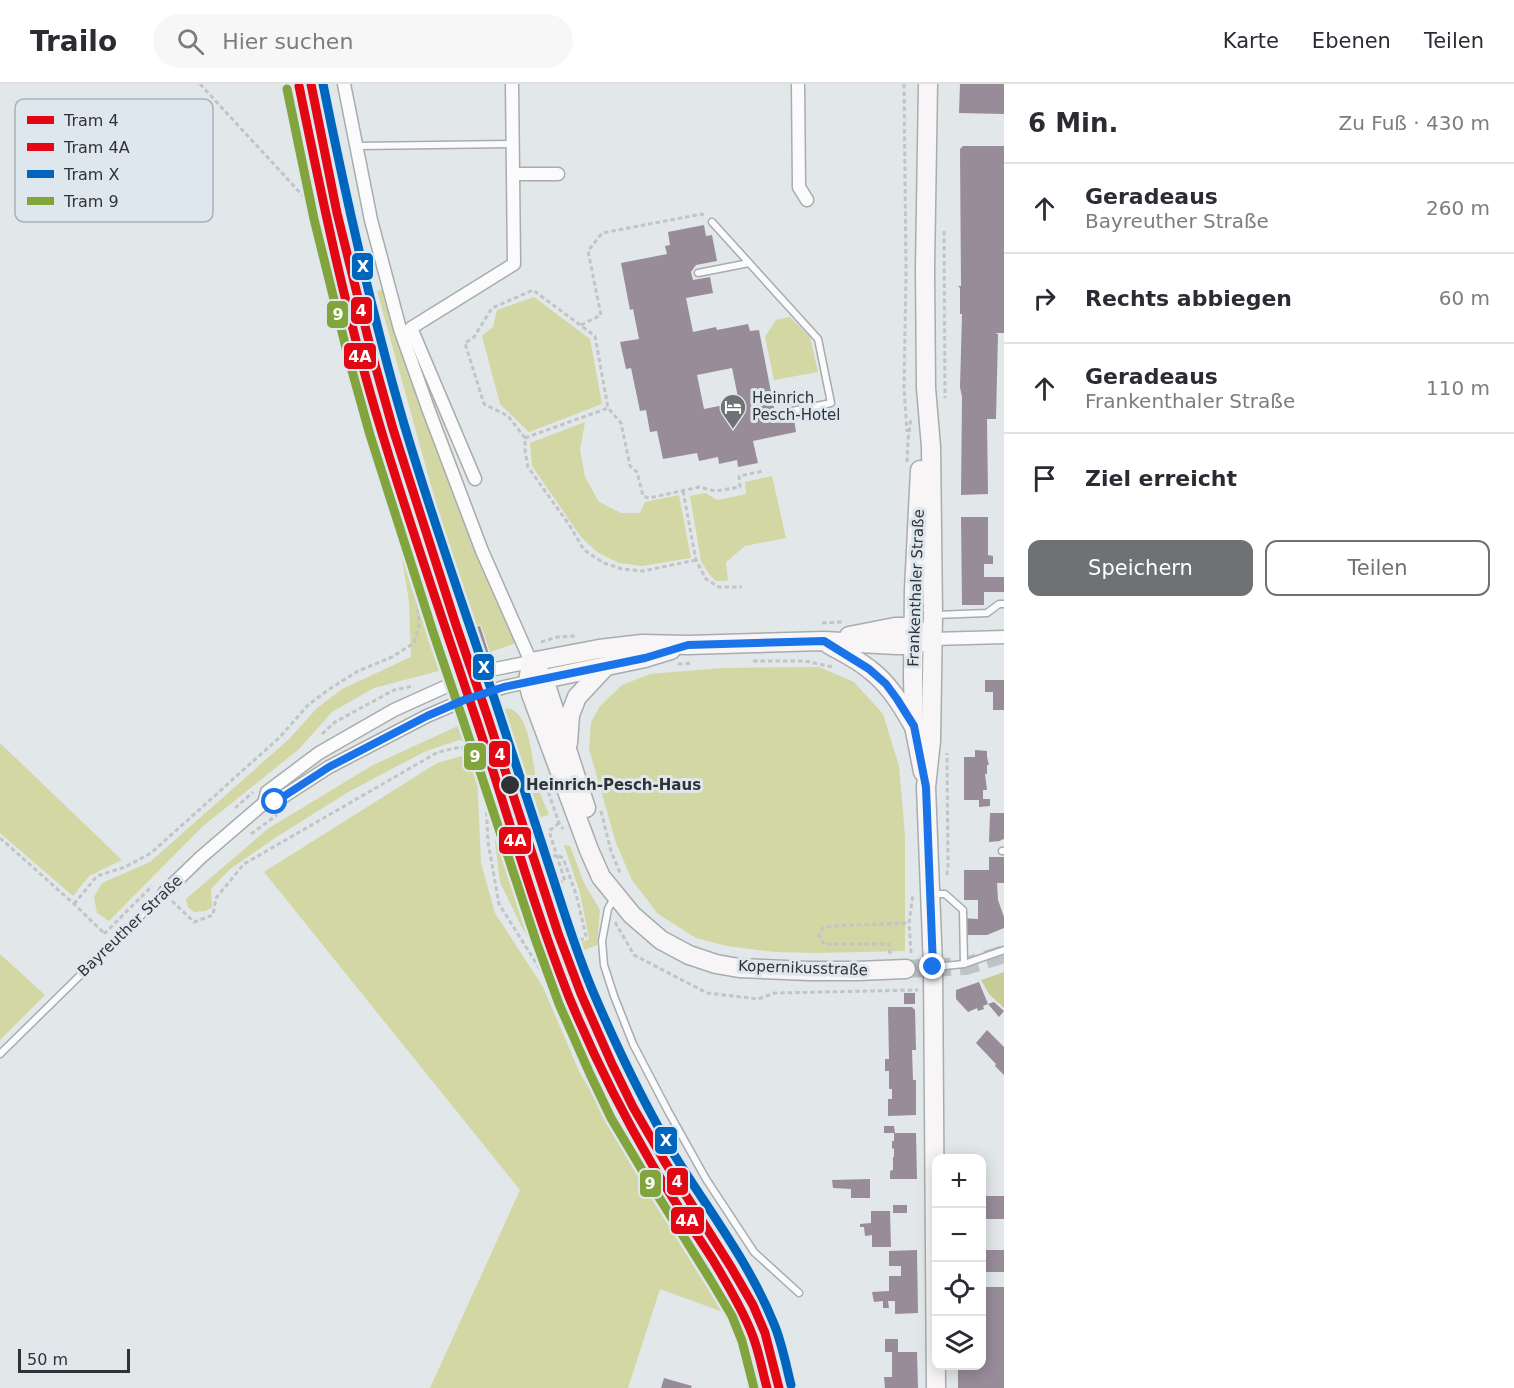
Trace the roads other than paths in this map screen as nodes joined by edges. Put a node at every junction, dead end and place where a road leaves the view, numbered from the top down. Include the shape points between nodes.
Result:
1 (344, 84) edge
2 (512, 84) edge
3 (798, 84) edge
4 (928, 84) edge
5 (512, 144) junction
6 (356, 146) junction
7 (513, 174) junction
8 (558, 174) dead end
9 (807, 200) dead end
10 (712, 222) road end
11 (749, 262) junction
12 (698, 273) dead end
13 (926, 388) junction
14 (778, 414) dead end
15 (475, 479) dead end
16 (1004, 604) edge
17 (933, 615) junction
18 (913, 636) junction
19 (1004, 637) edge
20 (933, 639) junction
21 (824, 641) junction
22 (688, 645) junction
23 (531, 662) junction
24 (605, 667) junction
25 (536, 680) junction
26 (914, 726) junction
27 (567, 751) junction
28 (926, 787) junction
29 (264, 803) junction
30 (929, 893) junction
31 (615, 895) junction
32 (168, 897) joint
33 (1004, 950) edge
34 (905, 961) tunnel mouth
35 (964, 964) junction
36 (933, 967) junction
37 (0, 1054) edge
38 (798, 1293) dead end
39 (936, 1388) edge

1 - 6 street
2 - 5 street
3 - 9 street via 799,187
4 - 13 street, Frankenthaler Straße
5 - 6 lane
5 - 7 street
6 - 23 street via 400,329 482,551
7 - 8 street
7 - 15 street via 513,264 411,328
10 - 11 lane
11 - 12 lane
11 - 14 lane via 818,339 831,403
13 - 17 street, Frankenthaler Straße via 931,447
13 - 18 street, Frankenthaler Straße
16 - 17 lane via 987,613
17 - 20 street, Frankenthaler Straße
18 - 20 street
18 - 21 street, Bayreuther Straße via 882,645
18 - 26 street, Frankenthaler Straße
19 - 20 street
20 - 28 street, Frankenthaler Straße
21 - 22 street, Bayreuther Straße
21 - 26 street via 886,684
22 - 23 street, Bayreuther Straße via 642,644
22 - 24 street, Bayreuther Straße
23 - 25 street, Kopernikusstraße
23 - 29 street, Bayreuther Straße via 456,682 394,710 319,753 267,792
24 - 25 street, Bayreuther Straße
24 - 27 street via 577,697 570,714
25 - 27 street, Kopernikusstraße
25 - 29 street, Bayreuther Straße via 464,700 427,716 329,767 275,802
25 - 31 street, Kopernikusstraße via 589,850 601,877
26 - 28 street, Frankenthaler Straße
27 - 31 street, Kopernikusstraße
28 - 30 street, Frankenthaler Straße
29 - 32 street, Bayreuther Straße via 200,858
30 - 35 lane via 963,910
30 - 36 street, Frankenthaler Straße
31 - 34 street, Kopernikusstraße via 660,940 716,964 857,971
31 - 38 lane via 602,940 604,965 633,1044 706,1179 754,1252
32 - 37 lane, Bayreuther Straße
33 - 35 lane
35 - 36 lane
36 - 39 street, Frankenthaler Straße

